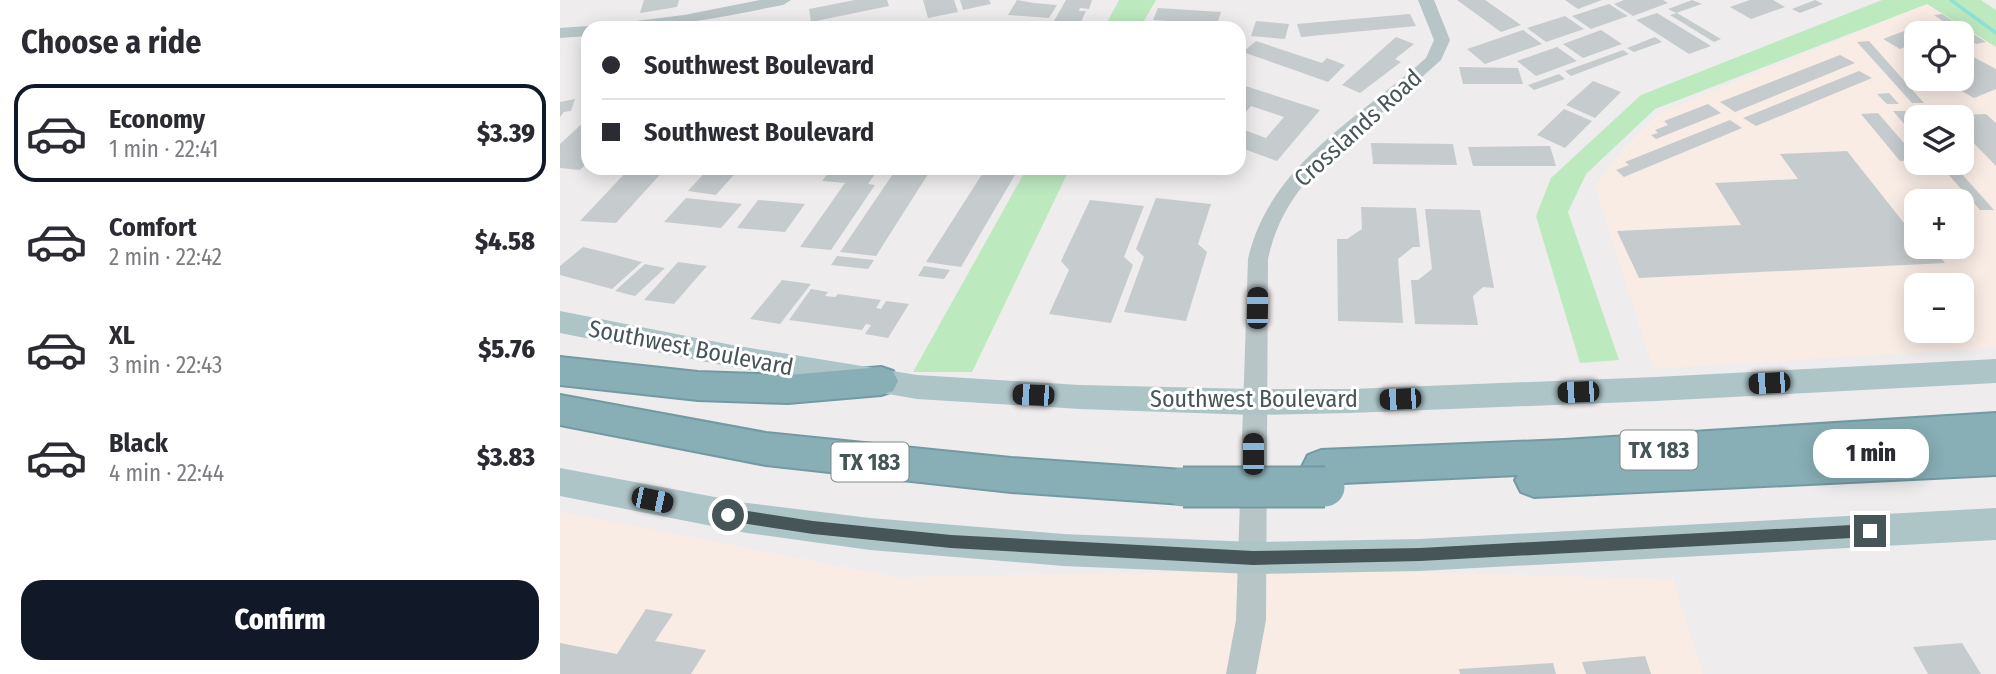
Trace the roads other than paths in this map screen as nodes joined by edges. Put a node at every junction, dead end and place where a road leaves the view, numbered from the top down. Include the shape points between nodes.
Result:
1 (783, 0) edge
2 (1426, 0) edge
3 (676, 21) edge
4 (581, 32) edge
5 (560, 33) edge
6 (560, 322) edge
7 (560, 371) edge
8 (1996, 371) edge
9 (881, 381) junction
10 (560, 392) edge
11 (1253, 402) junction
12 (560, 410) edge
13 (1996, 429) edge
14 (1985, 463) edge
15 (1183, 476) junction
16 (1323, 477) junction
17 (560, 482) edge
18 (1996, 524) edge
19 (1253, 558) junction
20 (1241, 674) edge

1 - 3 street
2 - 11 street, Crosslands Road via 1442,40 1433,60 1294,182 1270,218 1258,259
4 - 5 street
6 - 9 main road, Southwest Boulevard
7 - 9 highway via 788,390
8 - 11 main road, Southwest Boulevard via 1656,389
9 - 11 main road, Southwest Boulevard via 988,393
10 - 15 highway, TX 183 via 721,422
11 - 19 street, Crosslands Road
12 - 15 highway, TX 183 via 791,452 997,474
13 - 16 highway, TX 183 via 1564,456
14 - 16 highway, TX 183
15 - 16 highway, TX 183, bridge
17 - 19 main road via 736,516 859,533 1063,550
18 - 19 main road via 1420,555
19 - 20 street, Crosslands Road via 1251,620

